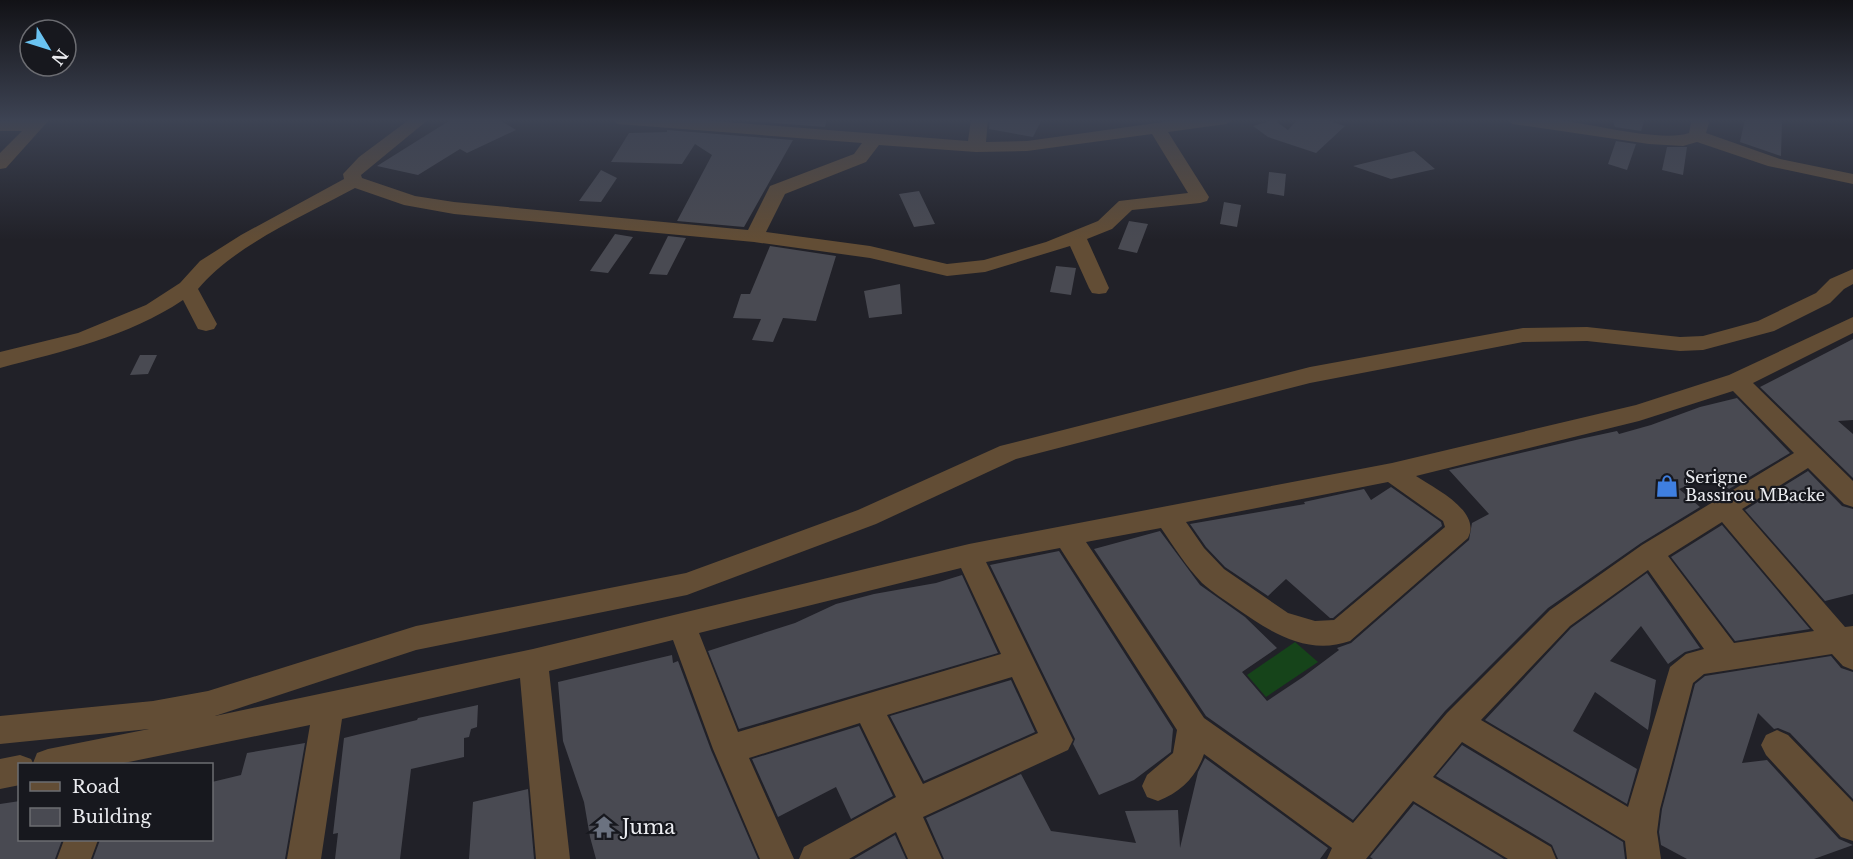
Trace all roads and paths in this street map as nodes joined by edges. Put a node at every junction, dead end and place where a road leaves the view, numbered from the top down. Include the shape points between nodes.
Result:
1 (368, 159) edge
2 (857, 159) edge
3 (1176, 159) edge
4 (1756, 159) edge
5 (1853, 179) edge
6 (354, 181) junction
7 (754, 236) junction
8 (1076, 238) junction
9 (1853, 275) edge
10 (188, 288) junction
11 (1099, 288) dead end
12 (206, 324) dead end
13 (1853, 324) edge
14 (0, 360) edge
15 (1737, 381) junction
16 (1831, 466) edge
17 (1392, 472) junction
18 (1853, 497) edge
19 (1725, 507) junction
20 (1167, 516) junction
21 (1067, 536) junction
22 (1651, 553) junction
23 (969, 555) junction
24 (681, 624) junction
25 (1848, 645) edge
26 (1727, 657) junction
27 (1020, 661) junction
28 (533, 662) junction
29 (328, 708) junction
30 (867, 708) junction
31 (1458, 723) junction
32 (1193, 728) junction
33 (0, 730) edge
34 (1777, 745) dead end
35 (729, 749) junction
36 (106, 758) edge
37 (65, 763) edge
38 (18, 770) edge
39 (0, 774) edge
40 (1408, 780) junction
41 (1158, 786) dead end
42 (909, 807) junction
43 (1853, 825) edge
44 (81, 841) edge
45 (1642, 846) edge
46 (1350, 852) edge
47 (75, 859) edge
48 (304, 859) edge
49 (553, 859) edge
50 (777, 859) edge
51 (816, 859) edge
52 (925, 859) edge
53 (1539, 859) edge

1 - 6 street via 351,174
2 - 7 street via 777,190
3 - 8 street via 1200,197 1126,205 1105,225
4 - 5 street
6 - 7 street via 411,201 454,208
6 - 10 street via 207,265
7 - 8 street via 870,252 947,270 985,266
8 - 11 street
9 - 33 street via 1823,298 1766,326 1703,343 1680,345 1587,334 1523,335 1254,388 1009,452 867,517 687,584 416,639 208,705 153,715
10 - 12 street
10 - 14 street via 154,310 85,338
13 - 15 street
15 - 16 street
15 - 17 street via 1639,413
16 - 18 street
16 - 19 street
17 - 20 street
17 - 20 street via 1452,514 1458,531 1340,633 1304,631 1278,622 1214,577
19 - 22 street
19 - 25 street
20 - 21 street
21 - 23 street
21 - 32 street
22 - 26 street
22 - 31 street via 1560,618
23 - 24 street
23 - 27 street
24 - 28 street
24 - 35 street
25 - 26 street
26 - 45 street via 1696,663 1680,676 1644,809
27 - 30 street
27 - 42 street via 1057,740
28 - 29 street
28 - 49 street
29 - 36 street
29 - 48 street
30 - 35 street
30 - 42 street
31 - 40 street
31 - 45 street
32 - 41 street via 1188,760
32 - 46 street
34 - 43 street
35 - 50 street
36 - 37 street
38 - 39 street
40 - 46 street
40 - 53 street
42 - 51 street
42 - 52 street
44 - 47 street

